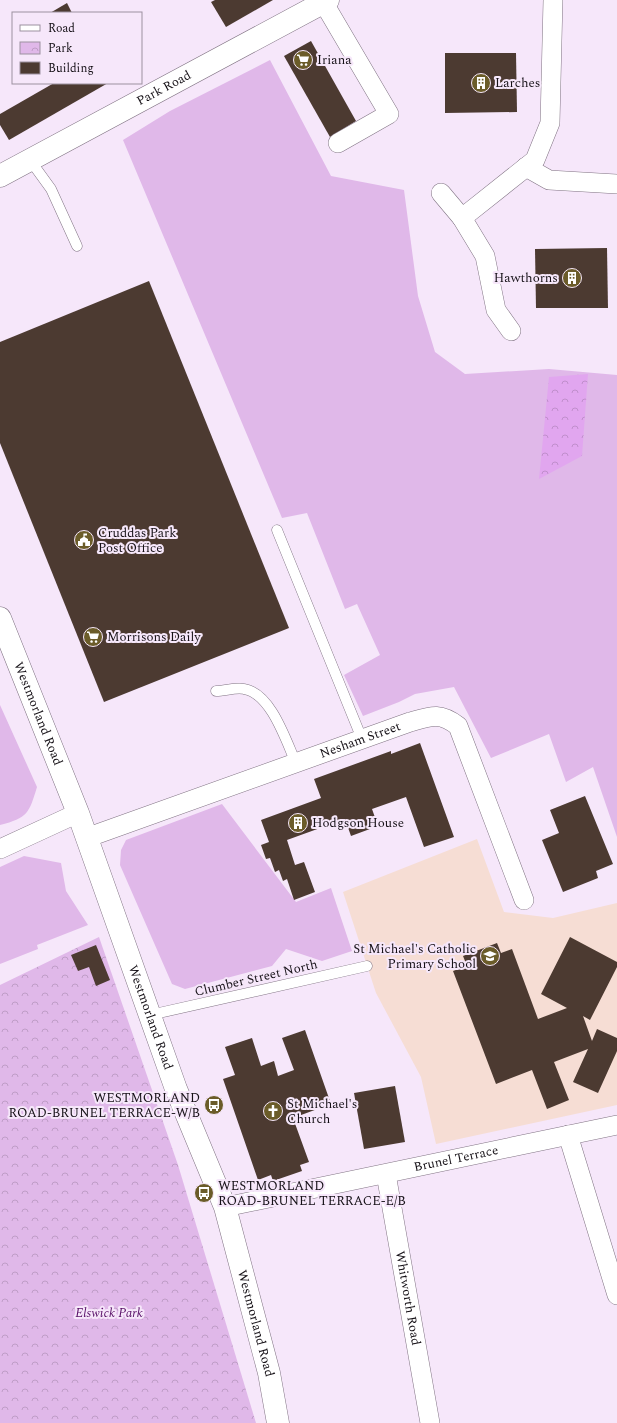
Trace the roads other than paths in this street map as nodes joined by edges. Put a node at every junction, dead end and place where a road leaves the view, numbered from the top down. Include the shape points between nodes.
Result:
1 (553, 0) edge
2 (325, 1) edge
3 (338, 143) dead end
4 (30, 160) junction
5 (526, 166) junction
6 (0, 176) edge
7 (617, 184) edge
8 (441, 193) dead end
9 (462, 218) junction
10 (77, 246) dead end
11 (511, 331) dead end
12 (277, 530) dead end
13 (0, 618) edge
14 (216, 691) dead end
15 (362, 739) junction
16 (296, 763) junction
17 (78, 813) junction
18 (86, 838) junction
19 (0, 848) edge
20 (524, 900) dead end
21 (367, 966) dead end
22 (150, 1015) junction
23 (617, 1125) edge
24 (568, 1135) junction
25 (386, 1174) junction
26 (225, 1207) junction
27 (617, 1295) edge
28 (278, 1423) edge
29 (430, 1423) edge

1 - 5 street via 550,123 535,160
2 - 3 street via 389,114
2 - 4 street, Park Road
4 - 6 street, Park Road
4 - 10 lane via 51,189
5 - 7 street via 550,180
5 - 9 street
8 - 9 street
9 - 11 street via 485,256 496,310
12 - 15 lane
13 - 17 street, Westmorland Road
14 - 16 lane via 244,689 261,697 270,708
15 - 16 street, Nesham Street
15 - 20 street, Nesham Street via 431,716 447,718 458,726
16 - 18 street, Nesham Street
17 - 18 street, Westmorland Road
17 - 19 street
18 - 22 street, Westmorland Road
21 - 22 lane, Clumber Street North
22 - 26 street, Westmorland Road via 176,1090
23 - 24 street, Brunel Terrace
24 - 25 street, Brunel Terrace
24 - 27 street
25 - 26 street, Brunel Terrace
25 - 29 street, Whitworth Road
26 - 28 street, Westmorland Road via 270,1374

